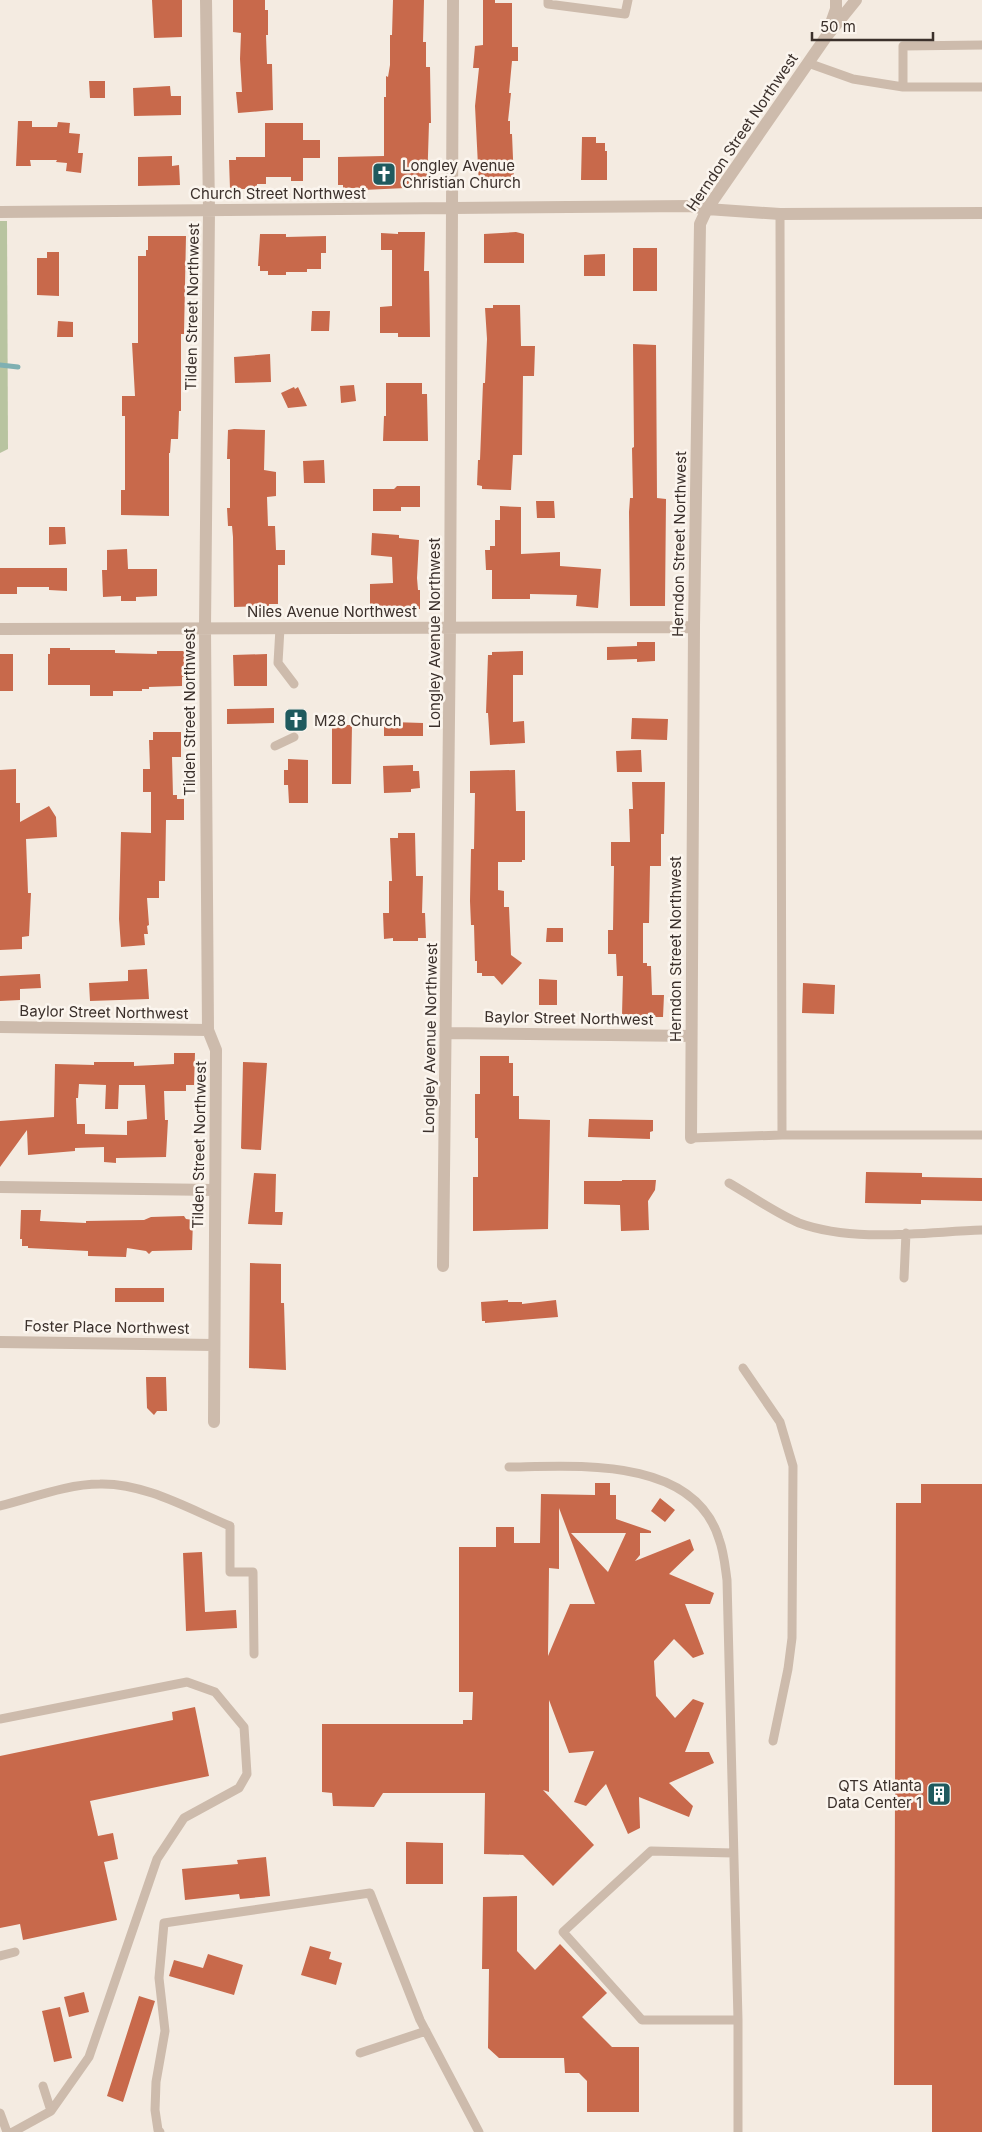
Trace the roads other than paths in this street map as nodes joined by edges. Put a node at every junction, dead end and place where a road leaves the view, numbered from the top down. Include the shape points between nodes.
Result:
1 (206, 0) edge
2 (453, 0) edge
3 (548, 0) edge
4 (628, 0) edge
5 (836, 0) edge
6 (856, 0) edge
7 (826, 37) junction
8 (982, 45) edge
9 (808, 63) junction
10 (903, 87) junction
11 (982, 87) edge
12 (453, 208) junction
13 (209, 210) junction
14 (707, 210) junction
15 (0, 212) edge
16 (982, 213) edge
17 (780, 214) junction
18 (450, 627) junction
19 (694, 627) junction
20 (0, 628) edge
21 (205, 628) junction
22 (280, 628) junction
23 (294, 684) dead end
24 (294, 737) dead end
25 (275, 746) dead end
26 (0, 1027) edge
27 (208, 1030) junction
28 (446, 1033) junction
29 (691, 1036) junction
30 (782, 1135) junction
31 (982, 1135) edge
32 (691, 1138) joint
33 (729, 1184) dead end
34 (0, 1187) edge
35 (214, 1190) junction
36 (982, 1230) edge
37 (906, 1233) junction
38 (444, 1266) dead end
39 (904, 1278) dead end
40 (0, 1342) edge
41 (214, 1345) junction
42 (743, 1368) dead end
43 (214, 1422) dead end
44 (509, 1467) dead end
45 (0, 1506) edge
46 (254, 1654) dead end
47 (0, 1720) edge
48 (773, 1741) dead end
49 (734, 1853) junction
50 (15, 1952) dead end
51 (0, 1956) edge
52 (738, 2020) junction
53 (426, 2031) junction
54 (360, 2053) dead end
55 (43, 2086) dead end
56 (51, 2111) junction
57 (0, 2113) edge
58 (7, 2132) edge
59 (13, 2132) edge
60 (160, 2132) edge
61 (479, 2132) edge
62 (738, 2132) edge

1 - 13 street, Tilden Street Northwest
2 - 12 street, Longley Avenue Northwest
3 - 4 lane via 548,4 625,14
5 - 7 street
6 - 7 street, Herndon Street Northwest
7 - 9 street, Herndon Street Northwest
8 - 10 lane via 903,46
9 - 10 lane via 853,79
9 - 14 street, Herndon Street Northwest
10 - 11 lane
12 - 13 street, Church Street Northwest
12 - 14 street, Church Street Northwest via 690,206
12 - 18 street, Longley Avenue Northwest
13 - 15 street, Church Street Northwest
13 - 21 street, Tilden Street Northwest
14 - 17 street, Church Street Northwest
14 - 19 street, Herndon Street Northwest via 700,224 698,258
16 - 17 street, Church Street Northwest
17 - 30 lane
18 - 19 street, Niles Avenue Northwest
18 - 22 street, Niles Avenue Northwest
18 - 28 street, Longley Avenue Northwest
19 - 29 street, Herndon Street Northwest
20 - 21 street, Niles Avenue Northwest
21 - 22 street, Niles Avenue Northwest
21 - 27 street, Tilden Street Northwest
22 - 23 lane via 278,663
24 - 25 lane
26 - 27 street, Baylor Street Northwest
27 - 35 street, Tilden Street Northwest via 216,1050
28 - 29 street, Baylor Street Northwest
28 - 38 street, Longley Avenue Northwest
29 - 32 street, Herndon Street Northwest
30 - 31 lane
30 - 32 lane
33 - 37 lane via 798,1222 857,1235
34 - 35 street
35 - 41 street, Tilden Street Northwest
36 - 37 lane
37 - 39 lane
40 - 41 street, Foster Place Northwest
41 - 43 street, Tilden Street Northwest
42 - 48 lane via 780,1422 793,1466 792,1638
44 - 49 lane via 592,1466 628,1471 658,1479 684,1491 706,1513 719,1538 727,1580
45 - 46 lane via 85,1485 116,1484 147,1492 230,1526 230,1572 253,1572
47 - 56 lane via 187,1682 215,1692 244,1727 247,1774 239,1788 184,1818 157,1859 89,2057
49 - 52 lane
49 - 52 lane via 651,1851 563,1932 642,2020
50 - 51 lane
52 - 62 lane
53 - 54 lane
53 - 60 lane via 370,1893 164,1923 159,1978 165,2031 154,2110
53 - 61 lane
55 - 56 lane
56 - 59 lane
57 - 58 lane

